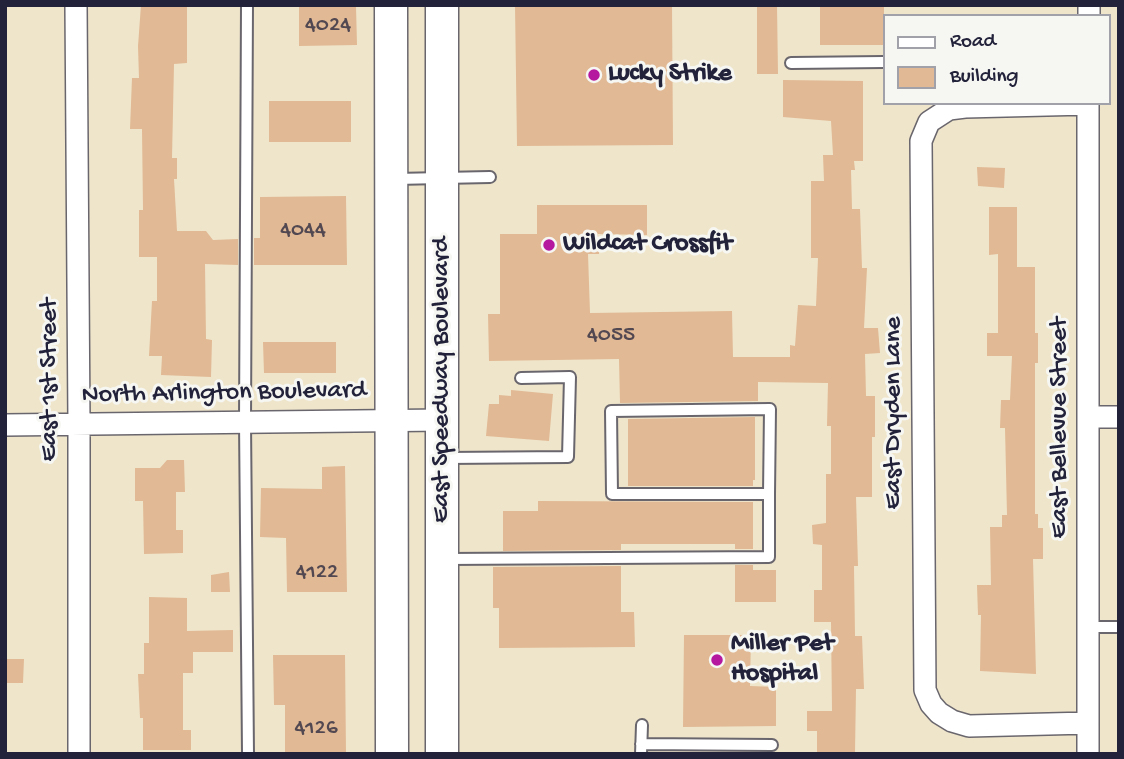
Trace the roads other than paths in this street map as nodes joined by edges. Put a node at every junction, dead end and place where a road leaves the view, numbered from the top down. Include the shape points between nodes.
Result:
1 (76, 5) edge
2 (247, 5) edge
3 (391, 5) edge
4 (442, 5) edge
5 (883, 62) edge
6 (791, 63) dead end
7 (1047, 105) edge
8 (1088, 105) edge
9 (490, 177) dead end
10 (442, 178) junction
11 (392, 179) junction
12 (522, 378) dead end
13 (1090, 417) junction
14 (1119, 417) edge
15 (392, 420) junction
16 (443, 421) junction
17 (245, 422) junction
18 (79, 424) junction
19 (5, 425) edge
20 (443, 458) junction
21 (769, 494) junction
22 (443, 559) junction
23 (1089, 627) junction
24 (1119, 627) edge
25 (1088, 723) junction
26 (642, 725) dead end
27 (772, 744) dead end
28 (641, 749) edge
29 (79, 754) edge
30 (248, 754) edge
31 (392, 754) edge
32 (442, 754) edge
33 (1088, 754) edge

1 - 18 street, East 1st Street
2 - 17 lane
3 - 11 main road, East Speedway Boulevard
4 - 10 main road, East Speedway Boulevard
5 - 6 lane
7 - 25 street, East Dryden Lane via 949,109 929,122 921,141 925,690 939,713 969,726
8 - 13 street, East Bellevue Street
9 - 10 lane
10 - 11 lane
10 - 16 main road, East Speedway Boulevard
11 - 15 main road, East Speedway Boulevard
12 - 20 lane via 569,377 568,457
13 - 14 street
13 - 23 street, East Bellevue Street
15 - 16 street, North Arlington Boulevard
15 - 17 street, North Arlington Boulevard
15 - 31 main road, East Speedway Boulevard
16 - 20 main road, East Speedway Boulevard
17 - 18 street, North Arlington Boulevard
17 - 30 lane
18 - 19 street, North Arlington Boulevard
18 - 29 street, East 1st Street
20 - 22 main road, East Speedway Boulevard
21 - 21 lane via 612,494 611,411 770,409
21 - 22 lane via 769,557
22 - 32 main road, East Speedway Boulevard
23 - 24 lane
23 - 25 street, East Bellevue Street
25 - 33 street, East Bellevue Street
26 - 28 lane
27 - 28 lane

